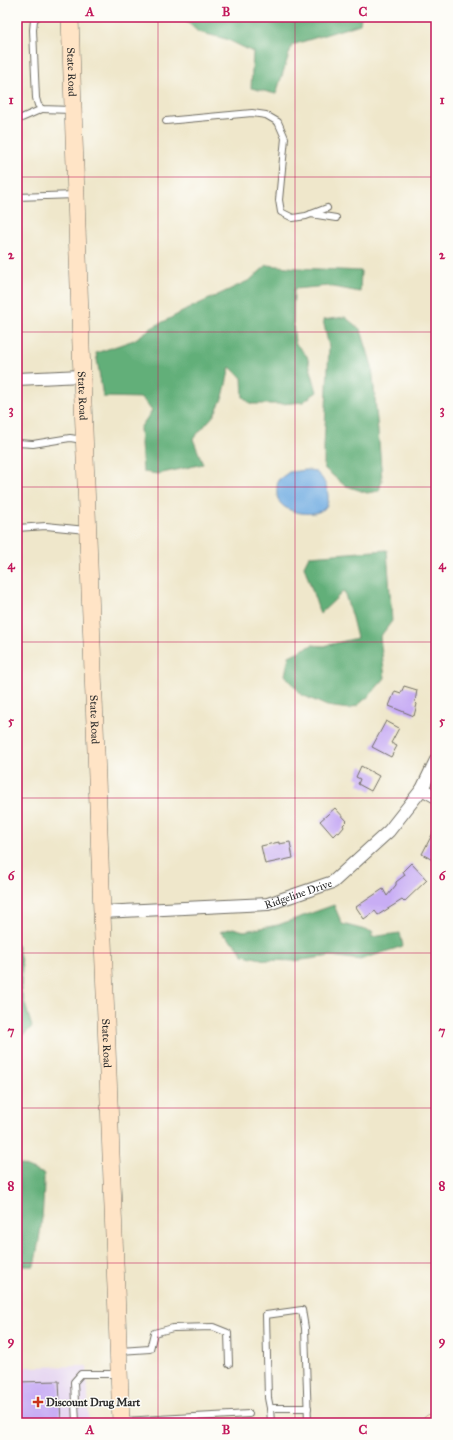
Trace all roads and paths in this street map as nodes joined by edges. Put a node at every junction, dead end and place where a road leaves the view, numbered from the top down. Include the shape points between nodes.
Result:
1 (37, 17) edge
2 (70, 17) edge
3 (42, 109) junction
4 (73, 110) junction
5 (17, 120) edge
6 (166, 120) dead end
7 (76, 195) junction
8 (17, 197) edge
9 (327, 208) dead end
10 (311, 214) junction
11 (336, 218) dead end
12 (82, 376) junction
13 (17, 379) edge
14 (84, 441) junction
15 (17, 443) edge
16 (17, 528) edge
17 (88, 530) junction
18 (436, 760) edge
19 (422, 789) junction
20 (436, 797) edge
21 (102, 912) junction
22 (119, 1352) junction
23 (229, 1364) dead end
24 (120, 1374) junction
25 (270, 1408) junction
26 (308, 1408) junction
27 (249, 1414) dead end
28 (436, 1421) edge
29 (121, 1422) edge
30 (76, 1423) edge
31 (271, 1423) edge
32 (308, 1423) edge
33 (431, 1423) edge

1 - 3 lane via 34,20 36,98
2 - 4 main road, State Road
3 - 4 lane
3 - 5 lane
4 - 7 main road, State Road
6 - 10 lane via 252,113 266,115 278,122 285,138 279,200 281,212 292,218
7 - 8 lane
7 - 12 main road, State Road
9 - 10 lane
10 - 11 lane
12 - 13 street
12 - 14 main road, State Road
14 - 15 lane via 70,438 33,444
14 - 17 main road, State Road
16 - 17 lane via 46,526
17 - 21 main road, State Road
18 - 19 street, Ridgeline Drive
19 - 20 street
19 - 21 street, Ridgeline Drive via 389,831 333,882 268,904
21 - 22 main road, State Road
22 - 23 lane via 150,1349 154,1333 173,1328 213,1327 228,1333
22 - 24 main road, State Road
24 - 29 main road, State Road
24 - 30 lane via 81,1374 74,1382
25 - 26 lane
25 - 26 lane via 266,1316 302,1310
25 - 31 lane
26 - 32 lane
27 - 29 lane
28 - 33 main road

